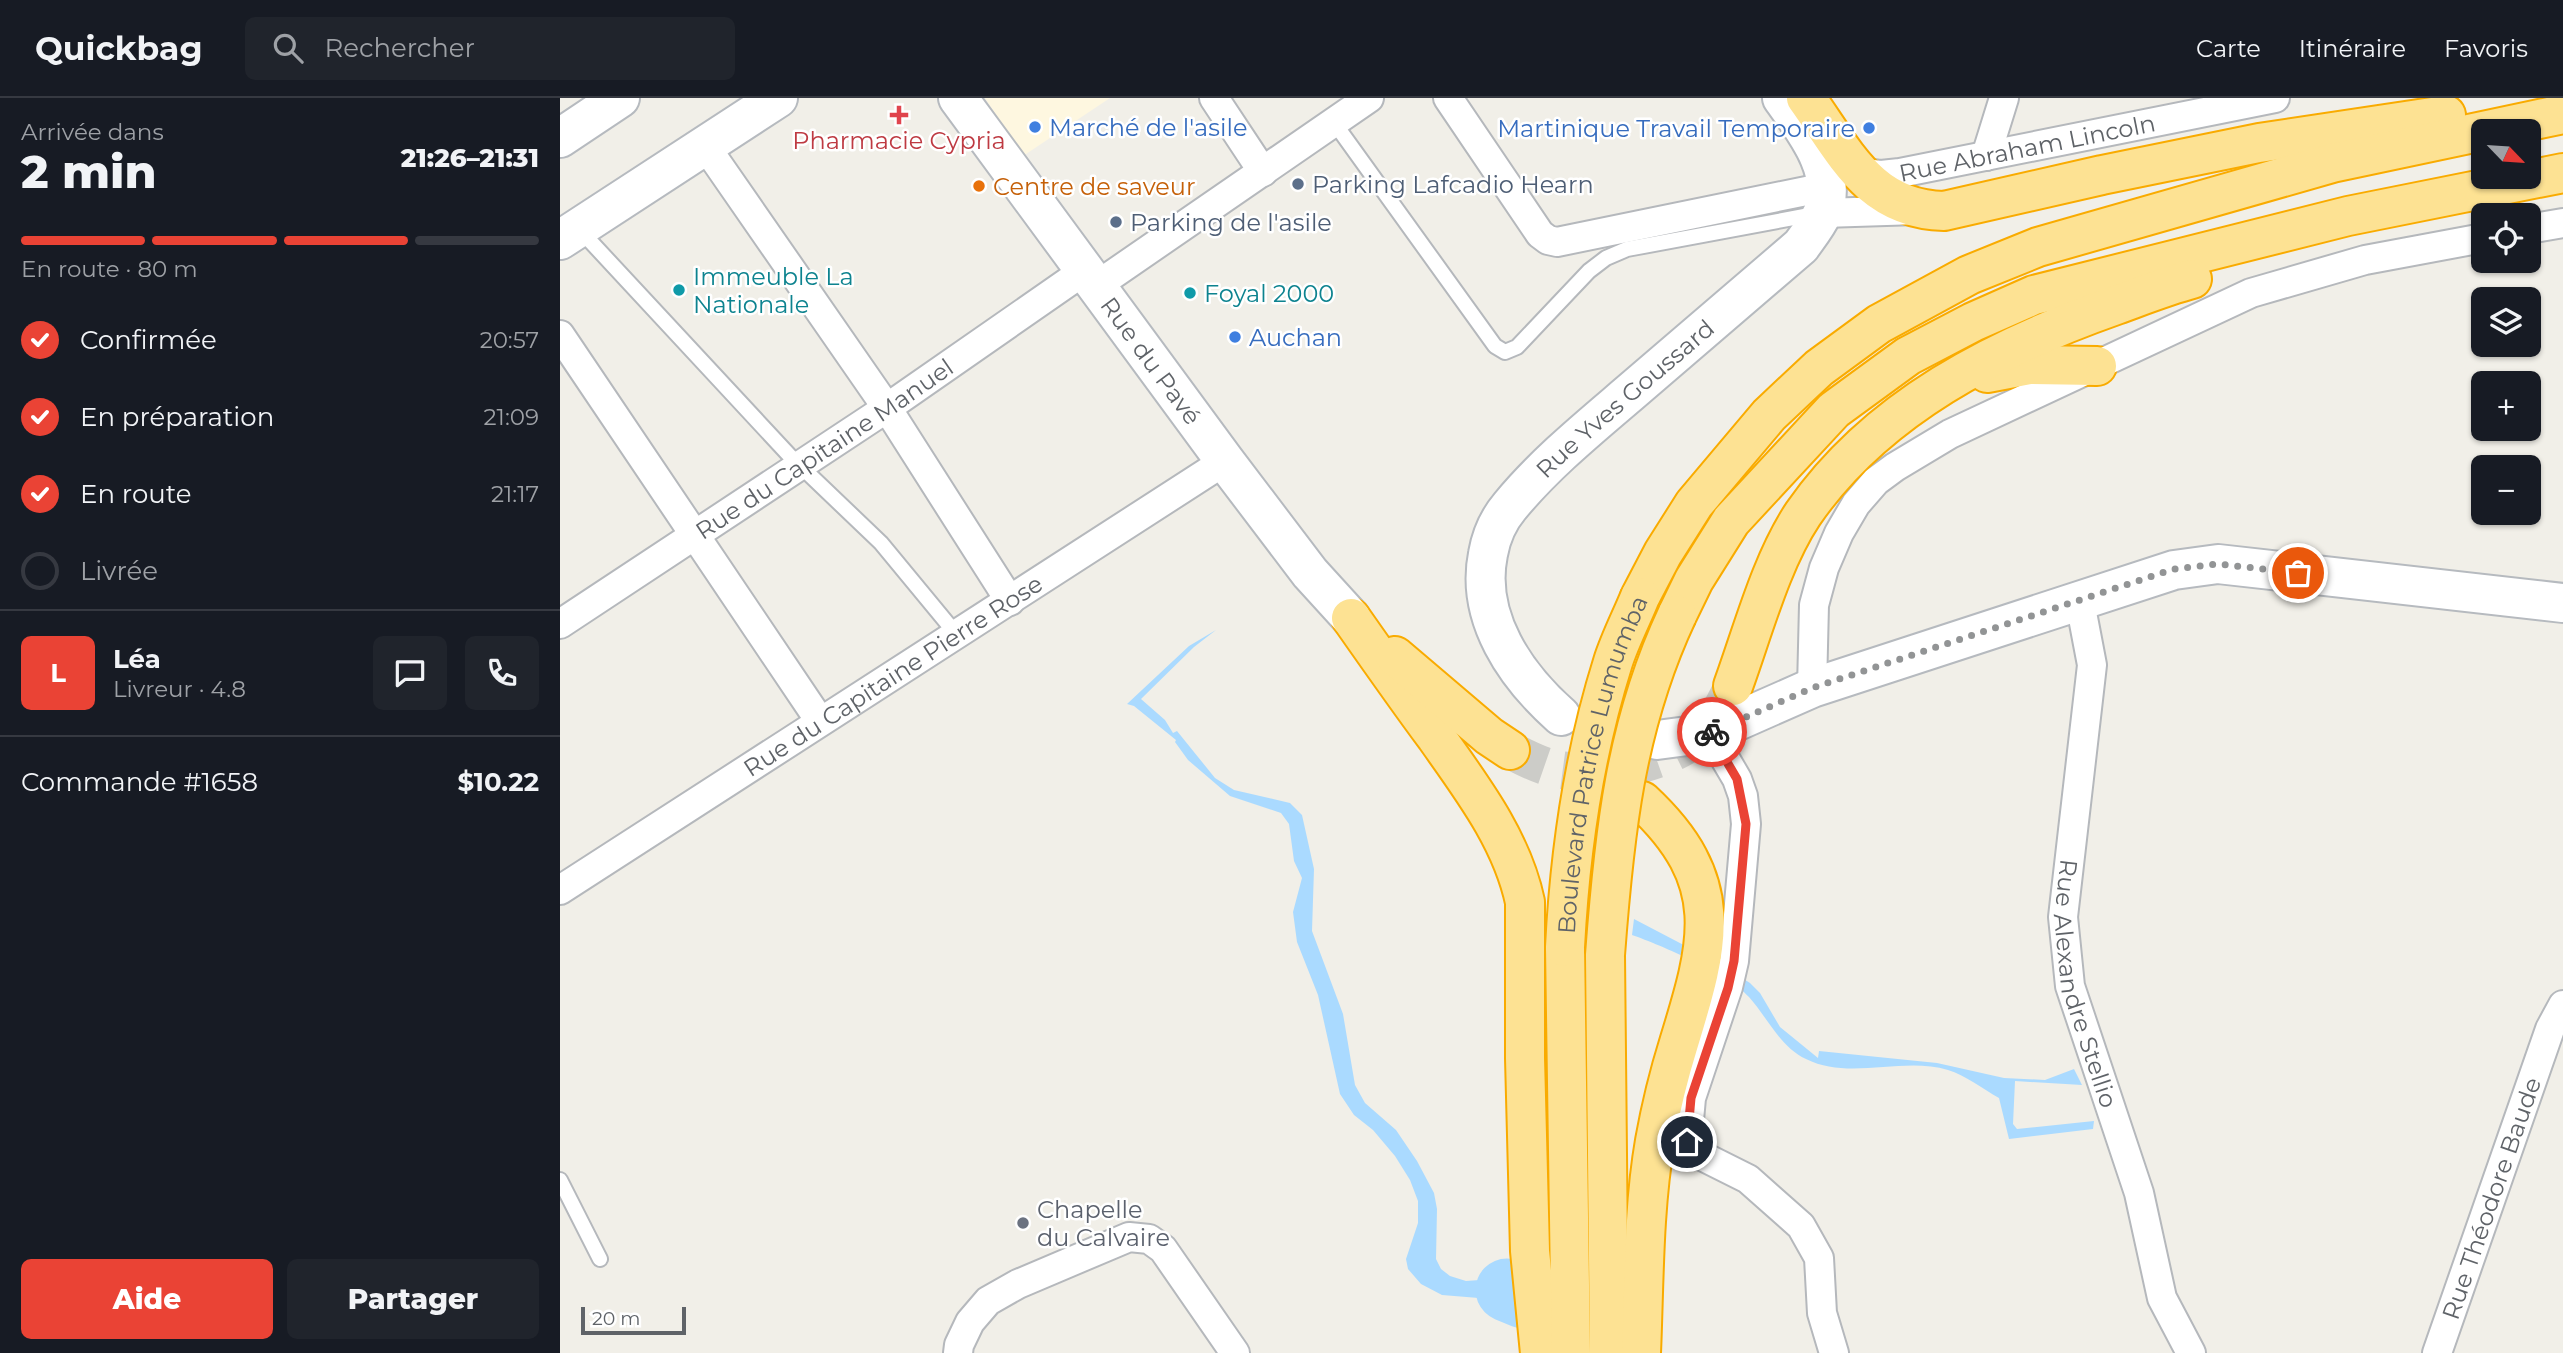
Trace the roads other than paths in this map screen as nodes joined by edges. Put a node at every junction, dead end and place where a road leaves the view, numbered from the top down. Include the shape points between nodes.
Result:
1 (620, 98) edge
2 (778, 98) edge
3 (958, 98) edge
4 (1214, 98) edge
5 (1368, 98) edge
6 (1448, 98) edge
7 (1782, 98) edge
8 (1806, 98) edge
9 (2004, 98) edge
10 (2275, 98) edge
11 (2563, 100) edge
12 (2563, 114) edge
13 (1333, 121) junction
14 (560, 138) edge
15 (706, 146) junction
16 (1986, 156) junction
17 (1262, 172) junction
18 (2563, 173) edge
19 (2563, 182) edge
20 (1836, 191) junction
21 (1924, 210) junction
22 (2563, 222) edge
23 (2541, 227) edge
24 (569, 234) edge
25 (2471, 240) edge
26 (1090, 278) junction
27 (560, 335) edge
28 (2097, 366) junction
29 (1941, 386) junction
30 (887, 408) junction
31 (1225, 461) junction
32 (800, 466) junction
33 (694, 537) junction
34 (1010, 601) junction
35 (2080, 602) junction
36 (2563, 603) edge
37 (1351, 618) junction
38 (560, 624) edge
39 (957, 635) junction
40 (1733, 686) tunnel mouth
41 (1812, 688) junction
42 (1561, 716) dead end
43 (820, 721) junction
44 (1710, 733) junction
45 (1657, 740) dead end
46 (1510, 750) tunnel mouth
47 (1642, 801) dead end
48 (560, 890) edge
49 (1716, 970) junction
50 (2563, 1004) edge
51 (560, 1180) edge
52 (600, 1259) dead end
53 (958, 1353) edge
54 (1235, 1353) edge
55 (1539, 1353) edge
56 (1571, 1353) edge
57 (1609, 1353) edge
58 (1641, 1353) edge
59 (1834, 1353) edge
60 (2191, 1353) edge
61 (2437, 1353) edge

1 - 14 main road
2 - 15 main road
3 - 26 main road, Rue du Pavé
4 - 17 street
5 - 13 street, Rue du Capitaine Manuel
6 - 20 street, Rue Abraham Lincoln via 1548,240
7 - 20 main road via 1812,140
8 - 20 highway
9 - 16 street
10 - 16 street, Rue Abraham Lincoln
11 - 21 highway via 2259,143 1944,211
12 - 56 highway, Boulevard Patrice Lumumba, bridge via 2332,163 2038,247 1969,275 1879,324 1819,368 1769,415 1694,504 1640,597 1614,660 1581,792 1565,947
13 - 17 street, Rue du Capitaine Manuel
13 - 20 lane via 1495,346 1505,352 1517,347 1606,258
15 - 24 main road
15 - 30 street
16 - 20 street, Rue Abraham Lincoln via 1881,175
17 - 26 street, Rue du Capitaine Manuel
18 - 57 highway, Boulevard Patrice Lumumba, bridge via 2348,216 2034,295 1908,356 1834,410 1731,521 1694,580 1648,685 1630,751 1614,846 1605,955
19 - 29 highway via 2182,282 2026,340
20 - 21 street
20 - 21 highway via 1881,192
20 - 42 main road, Rue Yves Goussard via 1801,246 1561,454 1500,520 1488,553 1486,576 1493,619 1512,663
22 - 23 street
24 - 32 lane
25 - 28 street via 2365,260 2251,293
26 - 30 street, Rue du Capitaine Manuel
26 - 31 main road, Rue du Pavé
27 - 33 street
28 - 29 highway via 2029,365
28 - 41 street via 1950,434 1869,488 1839,533 1818,586
29 - 40 highway via 1857,452 1803,515 1781,554
30 - 32 street, Rue du Capitaine Manuel
30 - 34 street
31 - 34 street, Rue du Capitaine Pierre Rose
31 - 37 main road, Rue du Pavé via 1310,573
32 - 33 street, Rue du Capitaine Manuel
32 - 39 lane via 881,543
33 - 38 street, Rue du Capitaine Manuel
33 - 43 street
34 - 39 street, Rue du Capitaine Pierre Rose
35 - 36 main road via 2174,569 2218,564
35 - 41 main road
35 - 60 street, Rue Alexandre Stellio via 2092,665 2063,918 2070,986 2139,1193 2162,1298
37 - 46 highway
37 - 55 highway via 1490,817 1521,886 1525,902 1530,1251
39 - 43 street, Rue du Capitaine Pierre Rose
41 - 44 main road
43 - 48 street, Rue du Capitaine Pierre Rose
44 - 45 main road
44 - 49 street via 1737,779 1746,824
47 - 49 highway via 1660,817 1692,863
49 - 58 highway via 1664,1095 1651,1168
49 - 59 street via 1687,1142 1694,1152 1748,1179 1801,1226 1819,1258 1822,1313
50 - 61 street, Rue Théodore Baude via 2550,1029
51 - 52 lane
53 - 54 street via 970,1322 988,1301 1129,1237 1149,1239 1163,1249

